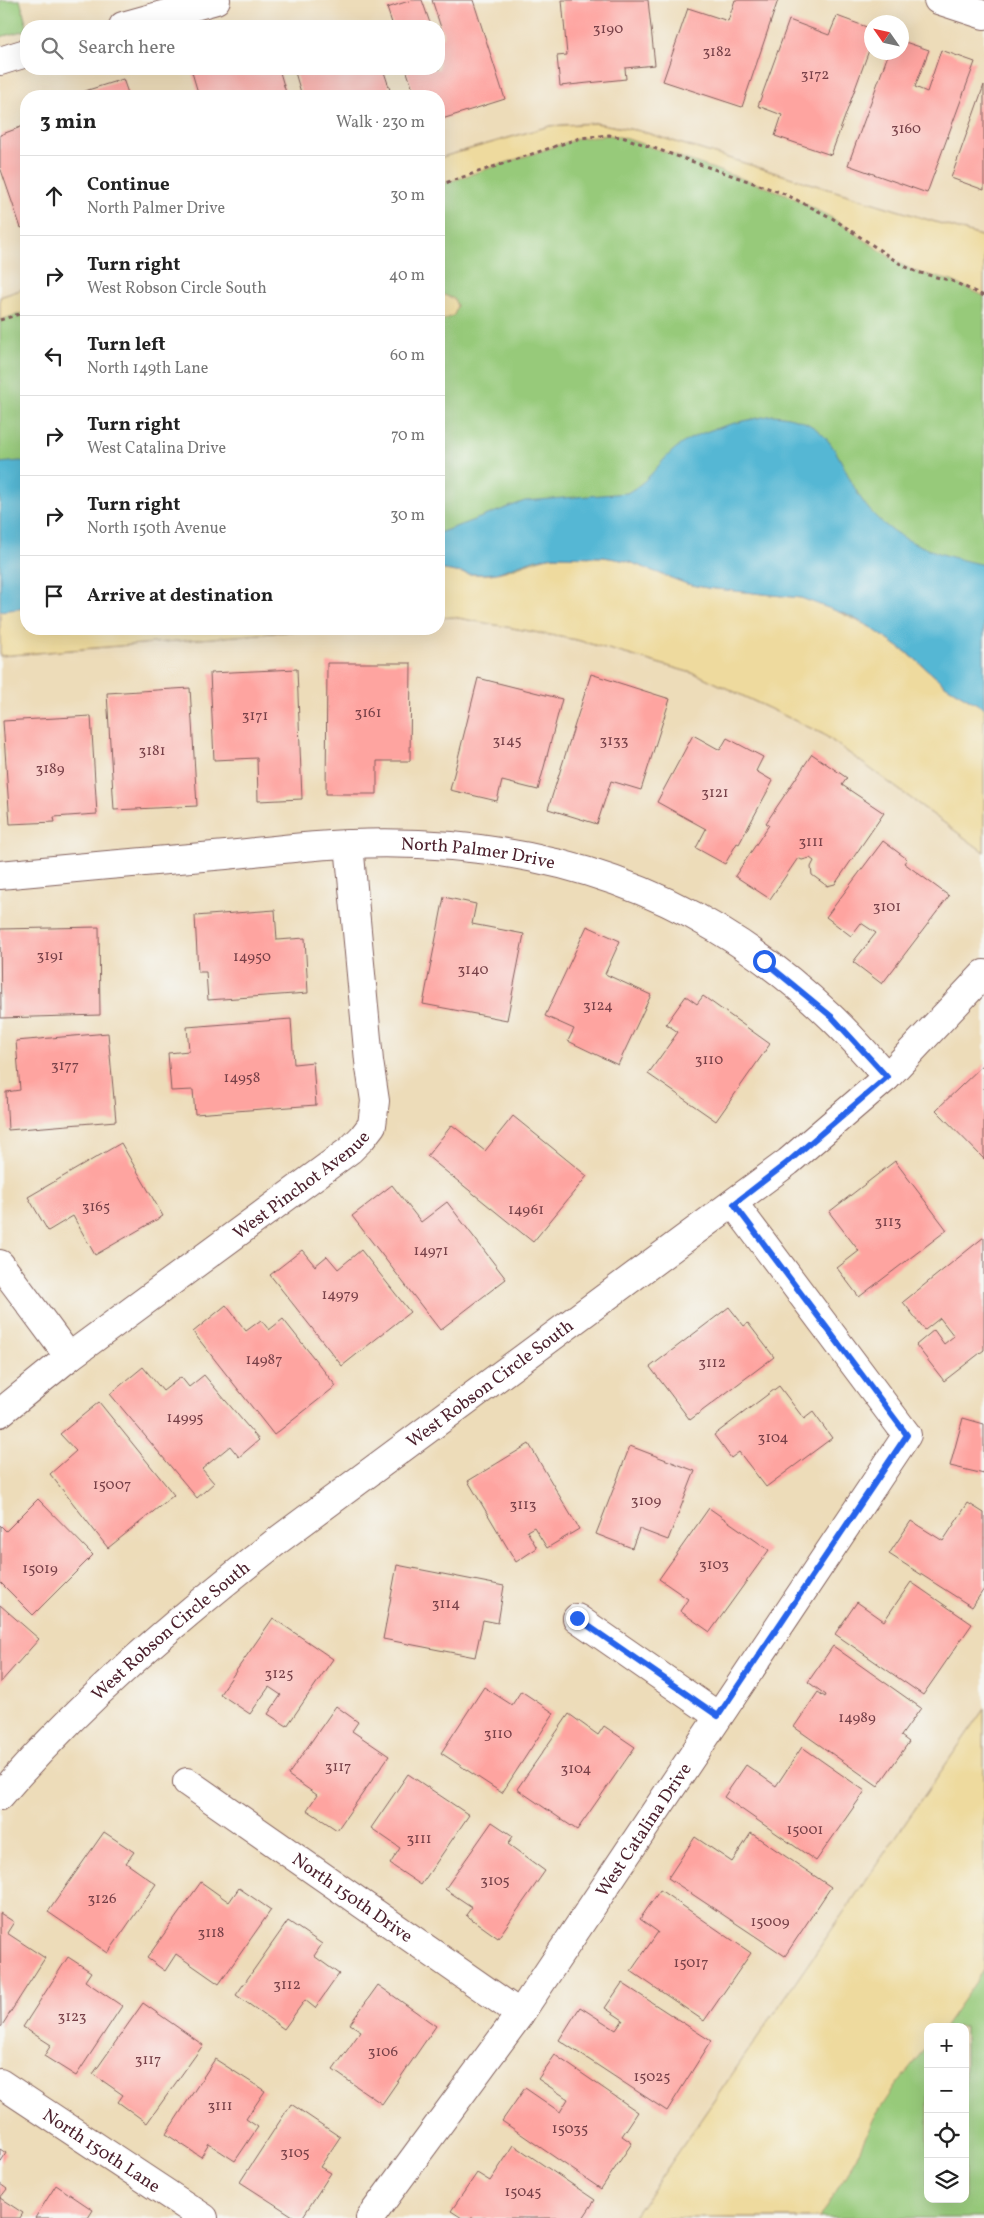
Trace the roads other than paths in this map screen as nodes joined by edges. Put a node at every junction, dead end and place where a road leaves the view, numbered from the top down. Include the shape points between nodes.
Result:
1 (216, 0) edge
2 (938, 0) edge
3 (984, 15) edge
4 (144, 20) edge
5 (20, 55) edge
6 (0, 61) edge
7 (349, 844) junction
8 (0, 875) edge
9 (984, 974) edge
10 (887, 1077) junction
11 (734, 1204) junction
12 (0, 1264) edge
13 (70, 1357) junction
14 (0, 1413) edge
15 (577, 1618) dead end
16 (718, 1716) junction
17 (187, 1782) dead end
18 (0, 1796) edge
19 (520, 2014) junction
20 (0, 2083) edge
21 (204, 2218) edge
22 (370, 2218) edge

1 - 4 street
2 - 3 street
5 - 6 street
7 - 8 street, North Palmer Drive
7 - 10 street, North Palmer Drive via 454,845 500,851 546,859 639,890 718,930 764,961 832,1017
7 - 13 street, West Pinchot Avenue via 375,1101 372,1125 350,1150
9 - 10 street, West Robson Circle South
10 - 11 street, West Robson Circle South
11 - 16 street, West Catalina Drive via 907,1435
11 - 18 street, West Robson Circle South via 276,1541 210,1594 121,1671
12 - 13 street
13 - 14 street, West Pinchot Avenue
15 - 16 street
16 - 19 street, West Catalina Drive
17 - 19 street, North 150th Drive
19 - 22 street, West Catalina Drive
20 - 21 street, North 150th Lane

